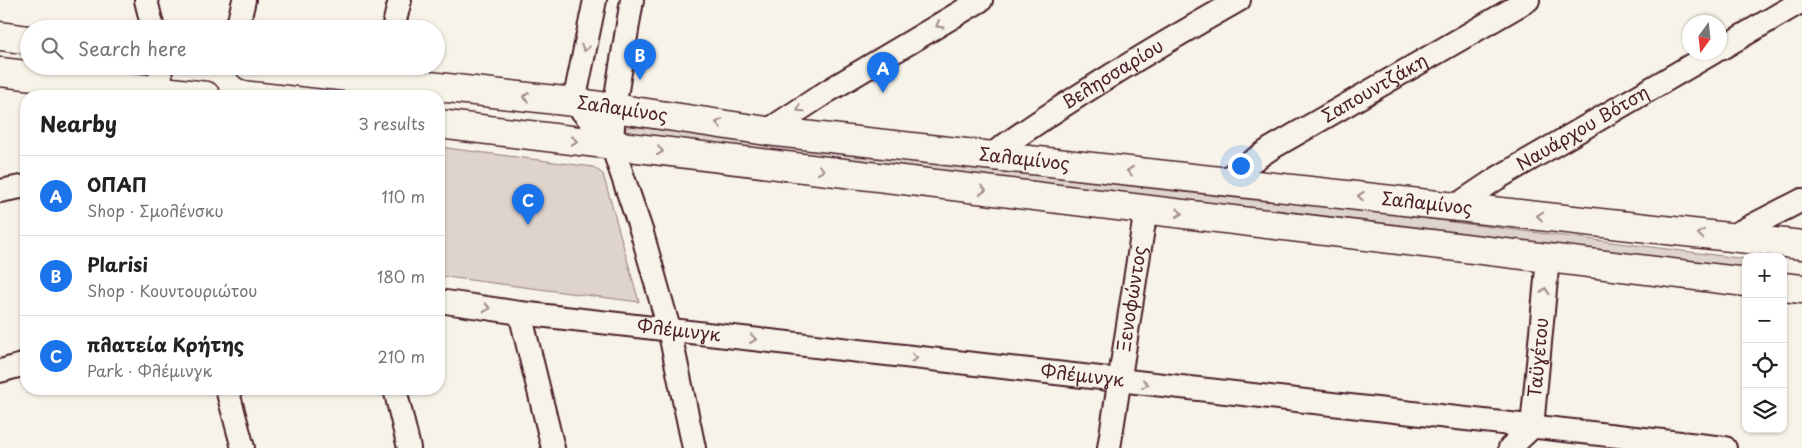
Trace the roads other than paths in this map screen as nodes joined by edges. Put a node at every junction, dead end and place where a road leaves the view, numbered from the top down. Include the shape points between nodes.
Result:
1 (146, 0) edge
2 (244, 0) edge
3 (400, 0) edge
4 (595, 0) edge
5 (632, 0) edge
6 (980, 0) edge
7 (1239, 0) edge
8 (1528, 0) edge
9 (1802, 1) edge
10 (151, 20) edge
11 (239, 20) edge
12 (395, 20) edge
13 (0, 36) edge
14 (20, 39) edge
15 (1727, 45) edge
16 (1700, 60) edge
17 (0, 72) edge
18 (20, 74) edge
19 (37, 75) edge
20 (388, 75) edge
21 (161, 85) edge
22 (181, 90) edge
23 (574, 102) junction
24 (614, 108) junction
25 (445, 125) edge
26 (767, 131) junction
27 (612, 145) junction
28 (991, 155) junction
29 (1223, 181) junction
30 (20, 187) edge
31 (0, 191) edge
32 (1802, 200) edge
33 (1454, 206) junction
34 (1146, 210) junction
35 (1730, 237) junction
36 (1802, 245) edge
37 (1548, 258) junction
38 (1742, 282) edge
39 (1787, 287) edge
40 (1802, 289) edge
41 (445, 303) edge
42 (520, 313) junction
43 (669, 329) junction
44 (20, 366) edge
45 (0, 371) edge
46 (1120, 382) junction
47 (229, 395) edge
48 (396, 395) edge
49 (1532, 427) junction
50 (243, 448) edge
51 (409, 448) edge
52 (552, 448) edge
53 (694, 448) edge
54 (1109, 448) edge
55 (1510, 448) edge
56 (1725, 448) edge

1 - 10 street
2 - 11 street
3 - 12 street
4 -> 23 street
5 - 24 street
6 -> 26 street via 828,90
7 - 28 street, Βελησσαρίου via 1149,50
8 - 29 street, Σαπουντζάκη via 1270,149
9 - 15 street
13 - 14 main road
16 - 33 street, Ναυάρχου Βότση
17 - 18 main road
19 - 21 main road
23 -> 20 main road, Σαλαμίνος
21 - 22 main road
23 - 24 main road, Σαλαμίνος
23 - 27 street
26 -> 24 main road, Σαλαμίνος
24 - 27 street
25 -> 27 main road, Σαλαμίνος
26 - 28 main road, Σαλαμίνος
27 -> 34 main road, Σαλαμίνος
27 - 43 street via 642,233
29 -> 28 main road, Σαλαμίνος
33 -> 29 main road, Σαλαμίνος
30 - 31 street
32 - 35 street
35 -> 33 main road, Σαλαμίνος
34 -> 37 main road, Σαλαμίνος
34 - 46 street, Ξενοφώντος
35 - 36 main road, Σαλαμίνος
37 - 38 main road, Σαλαμίνος
49 -> 37 street, Ταϋγέτου
39 - 40 main road
41 -> 42 street, Φλέμινγκ
42 - 43 street, Φλέμινγκ
42 - 52 street
43 -> 46 street, Φλέμινγκ
43 - 53 street
44 - 45 street
46 -> 49 street, Φλέμινγκ
46 - 54 street, Ξενοφώντος
47 - 50 street
48 - 51 street
49 - 55 street
49 - 56 street, Φλέμινγκ

